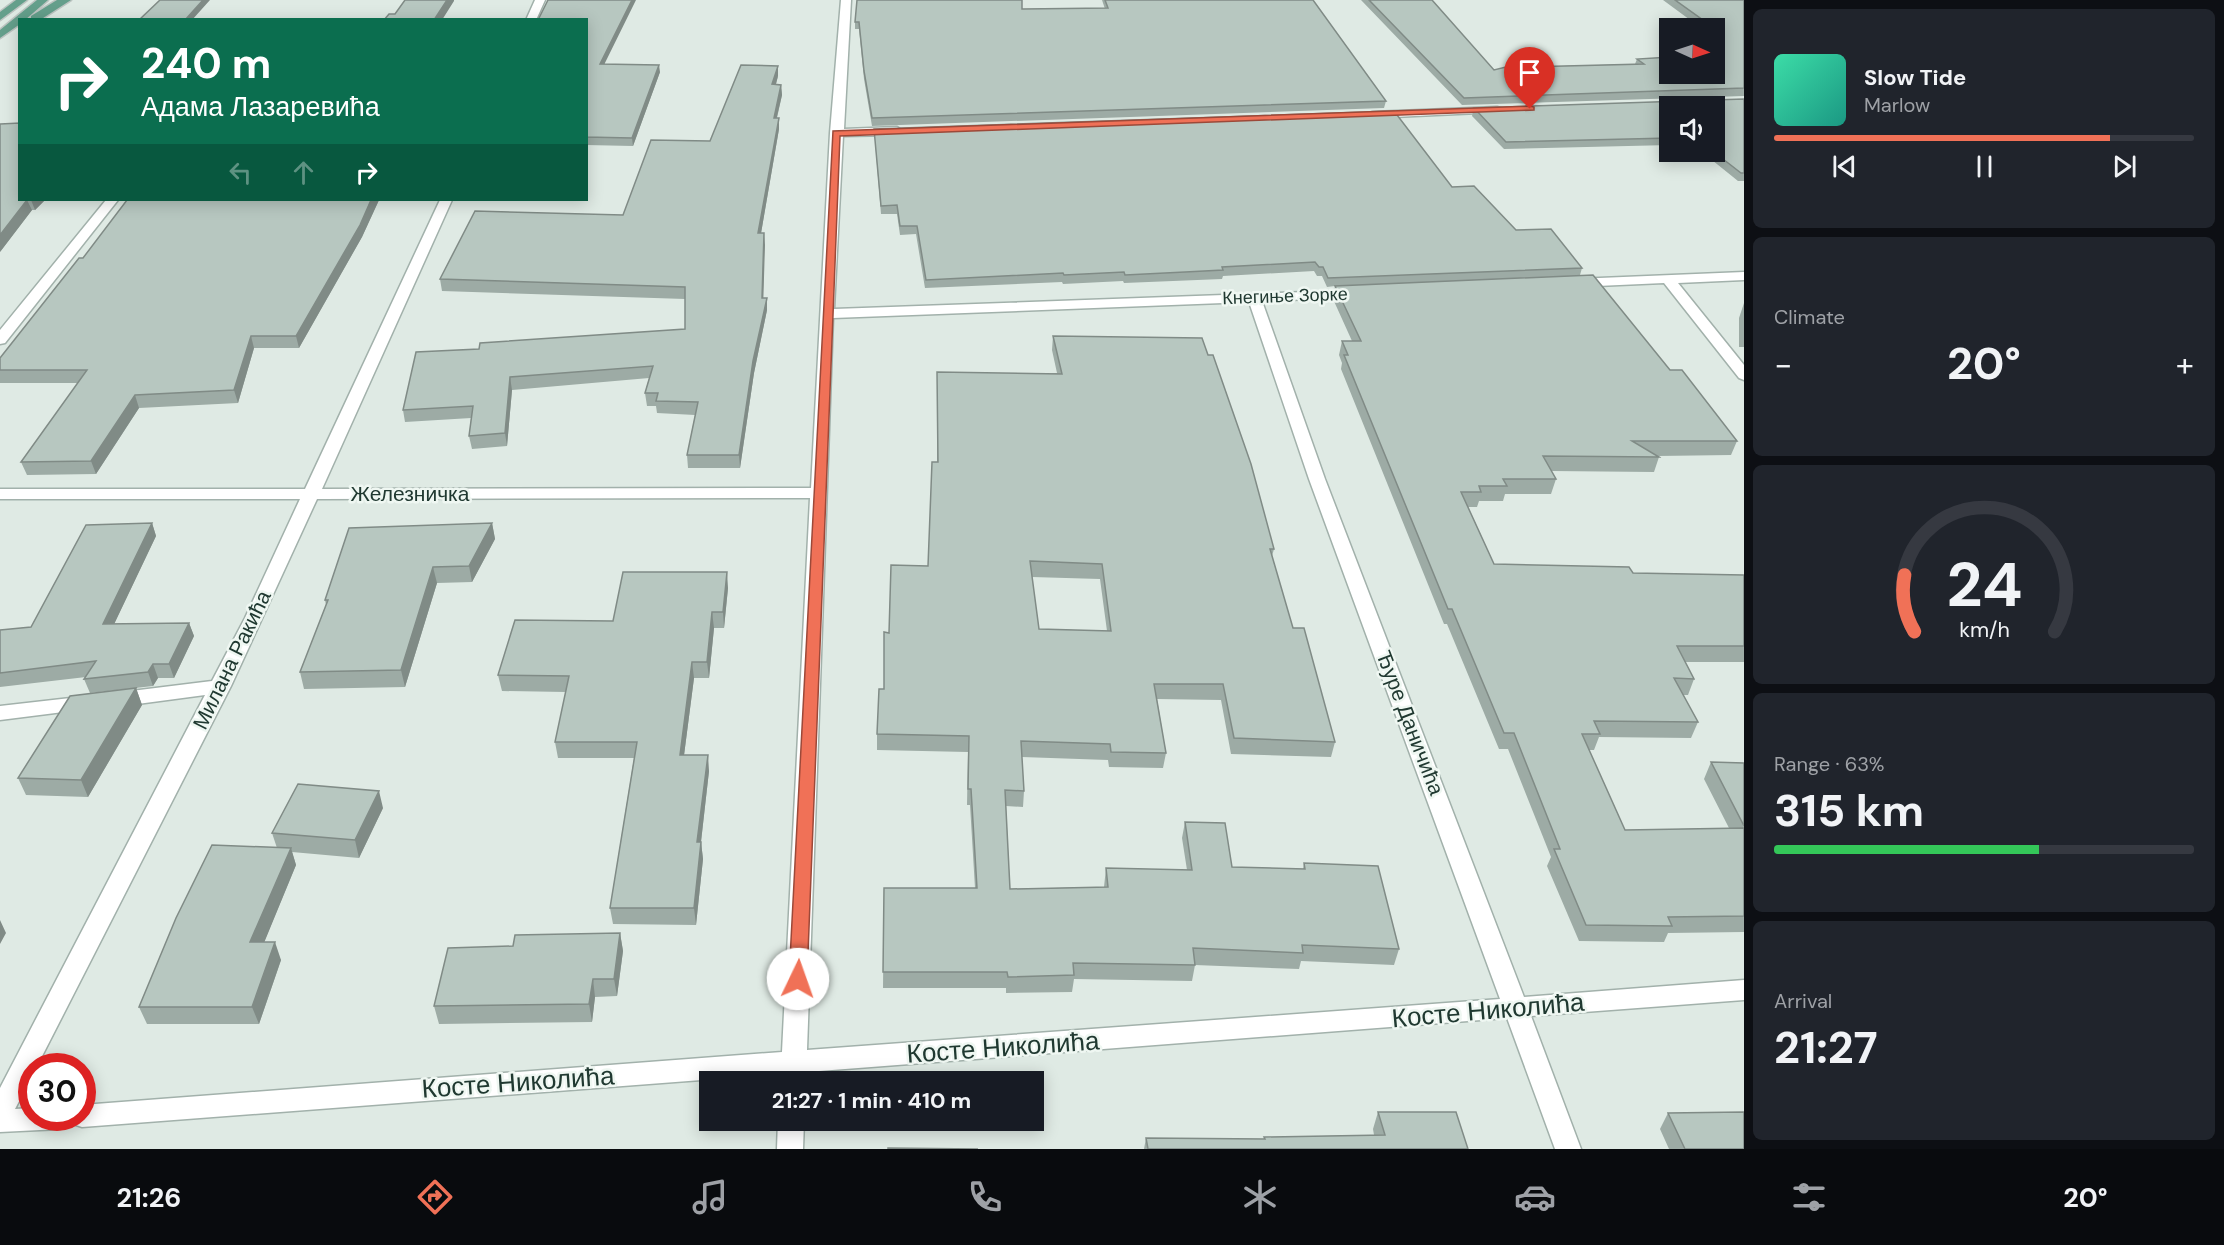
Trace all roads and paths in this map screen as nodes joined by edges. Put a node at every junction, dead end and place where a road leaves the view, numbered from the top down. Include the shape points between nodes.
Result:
1 (22, 0) edge
2 (43, 0) edge
3 (66, 0) edge
4 (540, 0) edge
5 (846, 0) edge
6 (0, 17) edge
7 (21, 18) edge
8 (37, 18) edge
9 (532, 18) edge
10 (18, 20) edge
11 (18, 32) edge
12 (0, 35) edge
13 (0, 45) edge
14 (1504, 110) edge
15 (1365, 115) edge
16 (909, 131) edge
17 (836, 133) junction
18 (111, 201) edge
19 (446, 201) edge
20 (1744, 276) edge
21 (1668, 279) junction
22 (1564, 284) edge
23 (1379, 292) edge
24 (1254, 297) junction
25 (827, 315) junction
26 (0, 340) edge
27 (1744, 375) edge
28 (819, 493) junction
29 (0, 494) edge
30 (310, 494) junction
31 (220, 686) junction
32 (0, 713) edge
33 (1744, 990) edge
34 (1515, 1007) junction
35 (794, 1071) edge
36 (805, 1071) edge
37 (699, 1078) edge
38 (0, 1113) edge
39 (96, 1115) edge
40 (18, 1120) edge
41 (0, 1121) edge
42 (791, 1131) edge
43 (790, 1149) edge
44 (1568, 1149) edge

1 - 6 main road
2 - 7 main road
3 - 8 main road
4 - 9 street
5 - 17 street
10 - 12 main road
11 - 13 main road
14 - 15 street
16 - 17 street
17 - 25 street
18 - 26 street
19 - 30 street, Милана Ракића
20 - 21 street
21 - 22 street
21 - 27 street
23 - 24 street, Кнегиње Зорке
24 - 25 street, Кнегиње Зорке
24 - 34 street, Ђуре Даничића via 1317,479
25 - 28 street
28 - 30 street, Железничка
28 - 35 street
29 - 30 street, Железничка
30 - 31 street, Милана Ракића
31 - 32 street
31 - 38 street, Милана Ракића
33 - 34 street, Косте Николића
34 - 36 street, Косте Николића
34 - 44 street, Ђуре Даничића
37 - 39 street, Косте Николића
40 - 41 street
42 - 43 street

